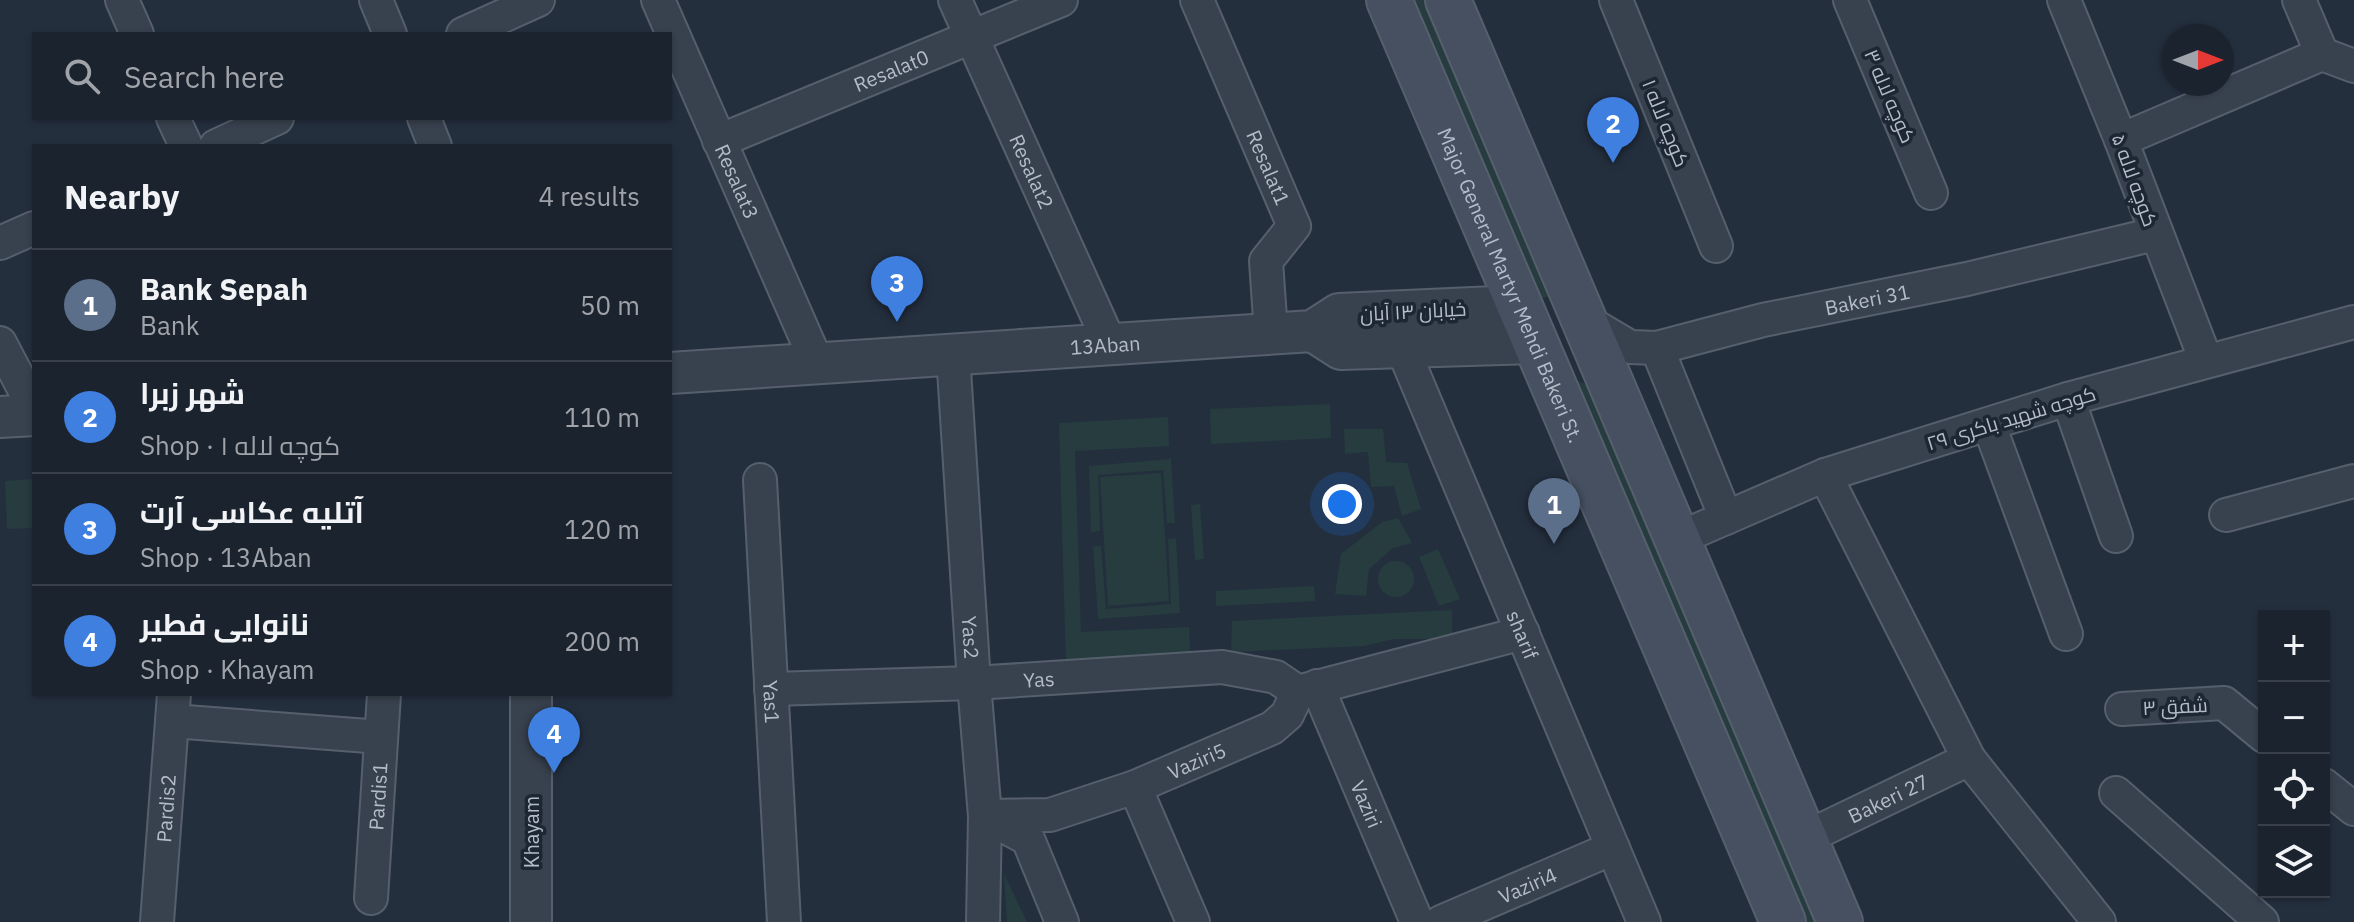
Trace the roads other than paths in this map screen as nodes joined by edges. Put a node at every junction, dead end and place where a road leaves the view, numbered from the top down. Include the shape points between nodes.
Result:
1 (122, 0) edge
2 (376, 0) edge
3 (538, 0) edge
4 (658, 0) edge
5 (955, 0) edge
6 (1061, 0) edge
7 (1197, 0) edge
8 (1389, 0) edge
9 (1448, 0) edge
10 (1616, 0) edge
11 (1850, 0) edge
12 (2064, 0) edge
13 (2299, 0) edge
14 (136, 32) edge
15 (389, 32) edge
16 (467, 32) edge
17 (672, 32) edge
18 (672, 32) edge
19 (972, 37) junction
20 (2322, 54) junction
21 (2354, 66) edge
22 (174, 120) edge
23 (273, 120) edge
24 (425, 120) edge
25 (2121, 140) junction
26 (719, 141) junction
27 (185, 144) edge
28 (220, 144) edge
29 (434, 144) edge
30 (1931, 193) dead end
31 (32, 229) edge
32 (2155, 234) junction
33 (0, 243) edge
34 (1716, 246) dead end
35 (1586, 321) junction
36 (2354, 322) edge
37 (1526, 324) junction
38 (1313, 331) junction
39 (1271, 333) junction
40 (0, 343) edge
41 (1110, 344) junction
42 (1402, 347) junction
43 (1657, 348) junction
44 (953, 354) junction
45 (2206, 361) junction
46 (817, 363) junction
47 (672, 373) edge
48 (2068, 399) junction
49 (32, 404) edge
50 (32, 415) edge
51 (0, 417) edge
52 (1989, 425) junction
53 (1825, 475) junction
54 (760, 480) dead end
55 (2354, 481) edge
56 (2226, 515) dead end
57 (1726, 518) junction
58 (2116, 536) dead end
59 (1677, 539) junction
60 (1523, 633) junction
61 (2066, 634) dead end
62 (974, 683) junction
63 (771, 689) junction
64 (1308, 689) junction
65 (384, 696) edge
66 (531, 696) edge
67 (174, 708) edge
68 (2122, 709) dead end
69 (2258, 731) edge
70 (381, 737) junction
71 (1969, 759) junction
72 (1135, 787) junction
73 (2330, 790) edge
74 (2116, 793) dead end
75 (2354, 809) edge
76 (985, 816) junction
77 (1805, 838) junction
78 (1613, 848) junction
79 (371, 898) dead end
80 (157, 922) edge
81 (531, 922) edge
82 (784, 922) edge
83 (983, 922) edge
84 (1062, 922) edge
85 (1193, 922) edge
86 (1417, 922) edge
87 (1441, 922) edge
88 (1644, 922) edge
89 (1783, 922) edge
90 (1840, 922) edge
91 (2099, 922) edge
92 (2262, 922) edge

1 - 14 street
2 - 15 street
3 - 16 street
4 - 18 street, Resalat3
5 - 19 street, Resalat2
6 - 19 street, Resalat0
7 - 39 street, Resalat1 via 1294,226 1266,261
8 - 37 main road, Major General Martyr Mehdi Bakeri St.
9 - 35 main road
10 - 34 street, کوچه لاله ۱
11 - 30 street, کوچه لاله ۳
12 - 25 street, کوچه لاله ۵
13 - 20 street
17 - 26 street, Resalat3
19 - 26 street, Resalat0
19 - 41 street, Resalat2
20 - 21 street
20 - 25 street
22 - 27 street
23 - 28 street
24 - 29 street
25 - 32 street, کوچه لاله ۵
26 - 46 street, Resalat3
31 - 33 street
32 - 43 street, Bakeri 31
32 - 45 street, کوچه لاله ۵
35 - 37 main road
35 - 43 street, Bakeri 31 via 1630,347
35 - 59 main road
36 - 45 street, کوچه شهید باکری ۲۹
37 - 38 street, خیابان ۱۳ آبان via 1339,314
37 - 42 street, 13Aban
37 - 89 main road, Major General Martyr Mehdi Bakeri St.
38 - 39 street, 13Aban
38 - 42 street, 13Aban via 1341,349
39 - 41 street, 13Aban
40 - 49 street
41 - 44 street, 13Aban
42 - 60 street, sharif
43 - 57 street
44 - 46 street, 13Aban
44 - 62 street, Yas2
45 - 48 street, کوچه شهید باکری ۲۹
46 - 47 street, 13Aban
48 - 52 street, کوچه شهید باکری ۲۹
48 - 58 street
50 - 51 street
52 - 53 street, کوچه شهید باکری ۲۹
52 - 61 street
53 - 57 street, کوچه شهید باکری ۲۹
53 - 71 street
54 - 63 street, Yas1
55 - 56 street
57 - 59 street, کوچه شهید باکری ۲۹
59 - 77 main road
60 - 64 street
60 - 78 street, sharif
62 - 63 street, Yas
62 - 64 street, Yas via 1222,667
62 - 76 street, Yas2
63 - 82 street, Yas1
64 - 72 street, Vaziri5 via 1272,728
64 - 86 street, Vaziri
65 - 70 street, Pardis1
66 - 81 street, Khayam
67 - 70 street
67 - 80 street, Pardis2
68 - 69 street, شفق ۳ via 2224,703
70 - 79 street, Pardis1
71 - 77 street, Bakeri 27
71 - 91 street
72 - 76 street, Vaziri5 via 1050,815
72 - 85 street
73 - 75 street
74 - 92 street
76 - 83 street, Yas2
76 - 84 street via 1028,839
77 - 90 main road
78 - 87 street, Vaziri4
78 - 88 street, sharif

